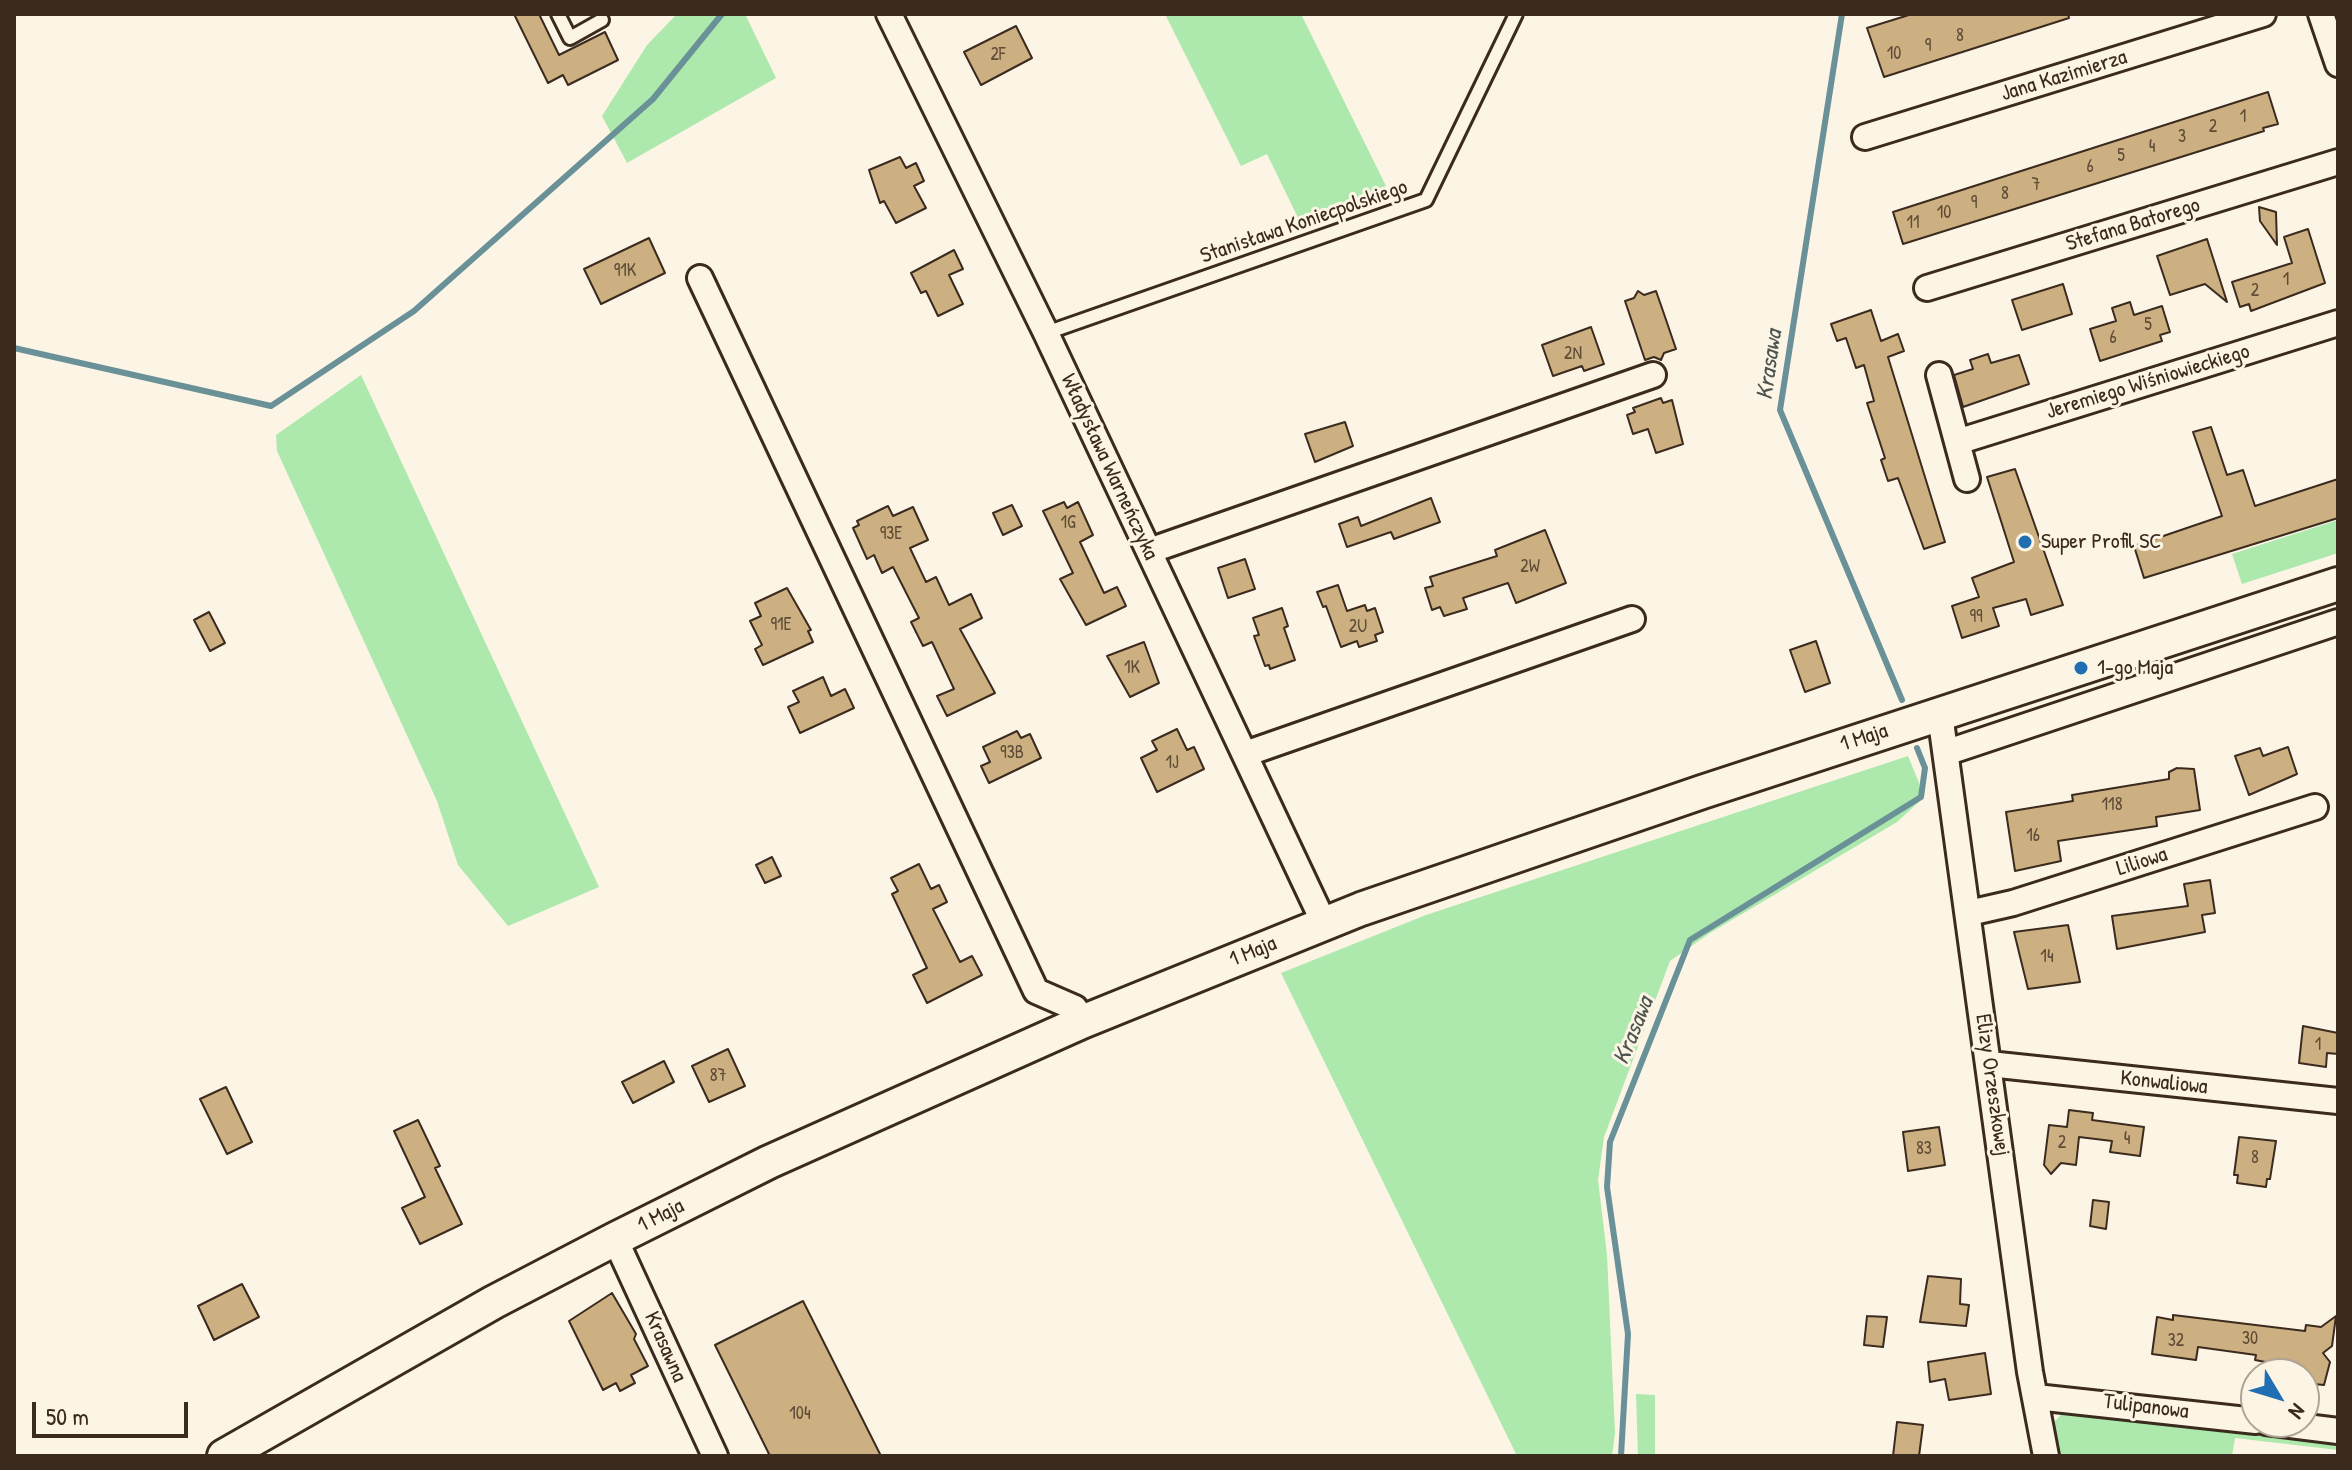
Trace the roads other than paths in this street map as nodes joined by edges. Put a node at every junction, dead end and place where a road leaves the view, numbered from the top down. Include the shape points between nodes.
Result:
1 (558, 14) edge
2 (889, 14) edge
3 (1516, 14) edge
4 (2263, 14) edge
5 (2321, 14) edge
6 (602, 20) dead end
7 (2338, 64) edge
8 (1865, 137) dead end
9 (2338, 162) edge
10 (700, 278) dead end
11 (1927, 288) dead end
12 (2338, 323) edge
13 (1046, 333) junction
14 (1653, 375) dead end
15 (1939, 375) dead end
16 (1957, 442) junction
17 (1967, 479) dead end
18 (1149, 551) junction
19 (2338, 584) edge
20 (1632, 619) dead end
21 (2338, 622) edge
22 (1940, 714) junction
23 (1948, 752) junction
24 (1245, 754) junction
25 (2315, 807) dead end
26 (1969, 913) junction
27 (1324, 923) junction
28 (1082, 1022) junction
29 (1989, 1064) junction
30 (2338, 1101) edge
31 (615, 1239) junction
32 (2036, 1397) junction
33 (2240, 1419) edge
34 (224, 1456) edge
35 (715, 1456) edge
36 (2046, 1456) edge

1 - 6 lane via 570,38
2 - 13 street, Władysława Warneńczyka
3 - 13 lane, Stanisława Koniecpolskiego via 1426,200
4 - 8 street, Jana Kazimierza
5 - 7 street
9 - 11 street, Stefana Batorego
10 - 28 street via 1036,991 1075,1008
12 - 16 street, Jeremiego Wiśniowieckiego
13 - 18 street, Władysława Warneńczyka
14 - 18 street
15 - 16 street
16 - 17 street
18 - 24 street, Władysława Warneńczyka
19 - 22 main road, 1 Maja
20 - 24 street
21 - 23 street
22 - 23 street, Elizy Orzeszkowej
22 - 27 main road, 1 Maja
23 - 26 street, Elizy Orzeszkowej
24 - 27 street, Władysława Warneńczyka
25 - 26 street, Liliowa
26 - 29 street, Elizy Orzeszkowej
27 - 28 main road, 1 Maja
28 - 31 main road, 1 Maja via 769,1162
29 - 30 street, Konwaliowa
29 - 32 street, Elizy Orzeszkowej
31 - 34 main road, 1 Maja
31 - 35 street, Krasawna
32 - 33 street, Tulipanowa
32 - 36 street, Elizy Orzeszkowej

